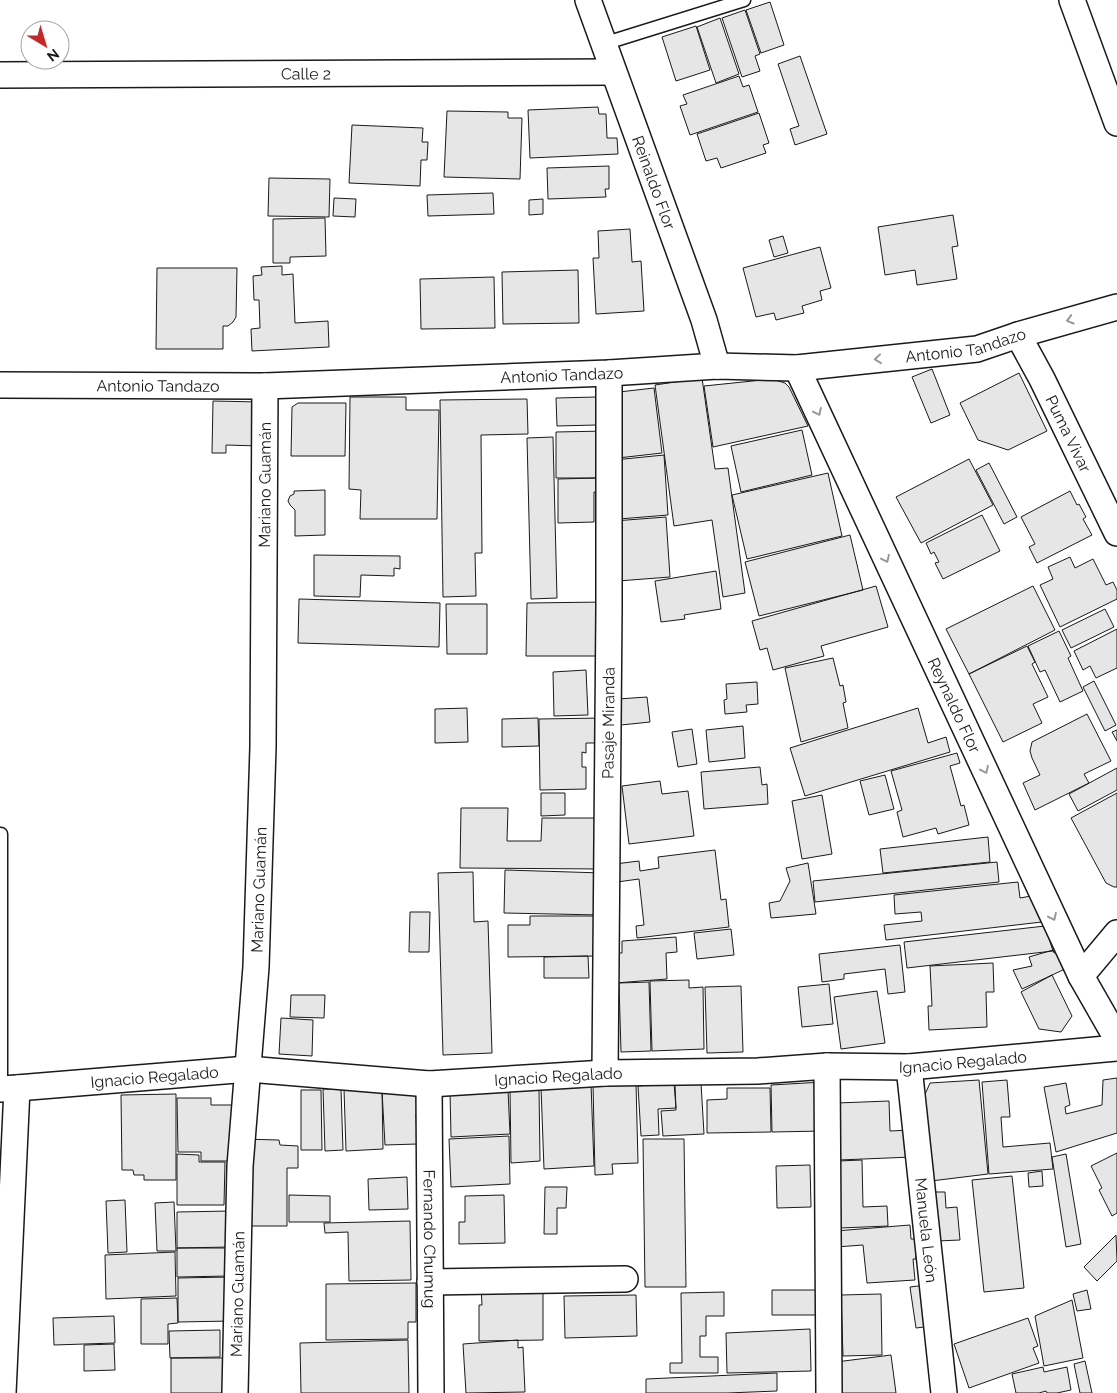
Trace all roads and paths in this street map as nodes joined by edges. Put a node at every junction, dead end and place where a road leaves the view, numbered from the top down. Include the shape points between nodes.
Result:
1 (588, 0) edge
2 (744, 0) edge
3 (1072, 0) edge
4 (604, 44) junction
5 (613, 72) junction
6 (0, 76) edge
7 (1117, 124) edge
8 (1117, 307) edge
9 (1018, 335) junction
10 (716, 366) junction
11 (797, 368) junction
12 (609, 373) junction
13 (0, 384) edge
14 (265, 386) junction
15 (1117, 532) edge
16 (1, 834) edge
17 (1117, 933) edge
18 (1081, 976) junction
19 (1117, 1039) edge
20 (1117, 1048) edge
21 (826, 1066) junction
22 (909, 1067) junction
23 (248, 1069) junction
24 (605, 1074) junction
25 (428, 1084) junction
26 (6, 1089) edge
27 (625, 1279) dead end
28 (430, 1282) junction
29 (4, 1393) edge
30 (235, 1393) edge
31 (431, 1393) edge
32 (829, 1393) edge
33 (944, 1393) edge

1 - 4 street, Reinaldo Flor
2 - 4 lane
3 - 7 street
4 - 5 street, Reinaldo Flor
5 - 6 street, Calle 2
5 - 10 street, Reinaldo Flor via 704,320
8 -> 9 street, Antonio Tandazo
9 -> 11 street, Antonio Tandazo via 977,349
9 - 15 street, Puma Vivar
10 - 11 street, Antonio Tandazo
10 - 12 street, Antonio Tandazo
11 -> 18 street, Reynaldo Flor
12 - 14 street, Antonio Tandazo
12 - 24 street, Pasaje Miranda
13 - 14 street, Antonio Tandazo
14 - 23 street, Mariano Guamán via 263,747 256,967
16 - 26 lane
17 - 18 street
18 - 19 street, Reynaldo Flor
20 - 22 street, Ignacio Regalado
21 - 22 street, Ignacio Regalado
21 - 24 street, Ignacio Regalado via 758,1071
21 - 32 street
22 - 33 street, Manuela León
23 - 25 street, Ignacio Regalado
23 - 26 street, Ignacio Regalado
23 - 30 street, Mariano Guamán via 240,1166
24 - 25 street, Ignacio Regalado
25 - 28 street, Fernando Chumug
26 - 29 street
27 - 28 street
28 - 31 street, Fernando Chumug

